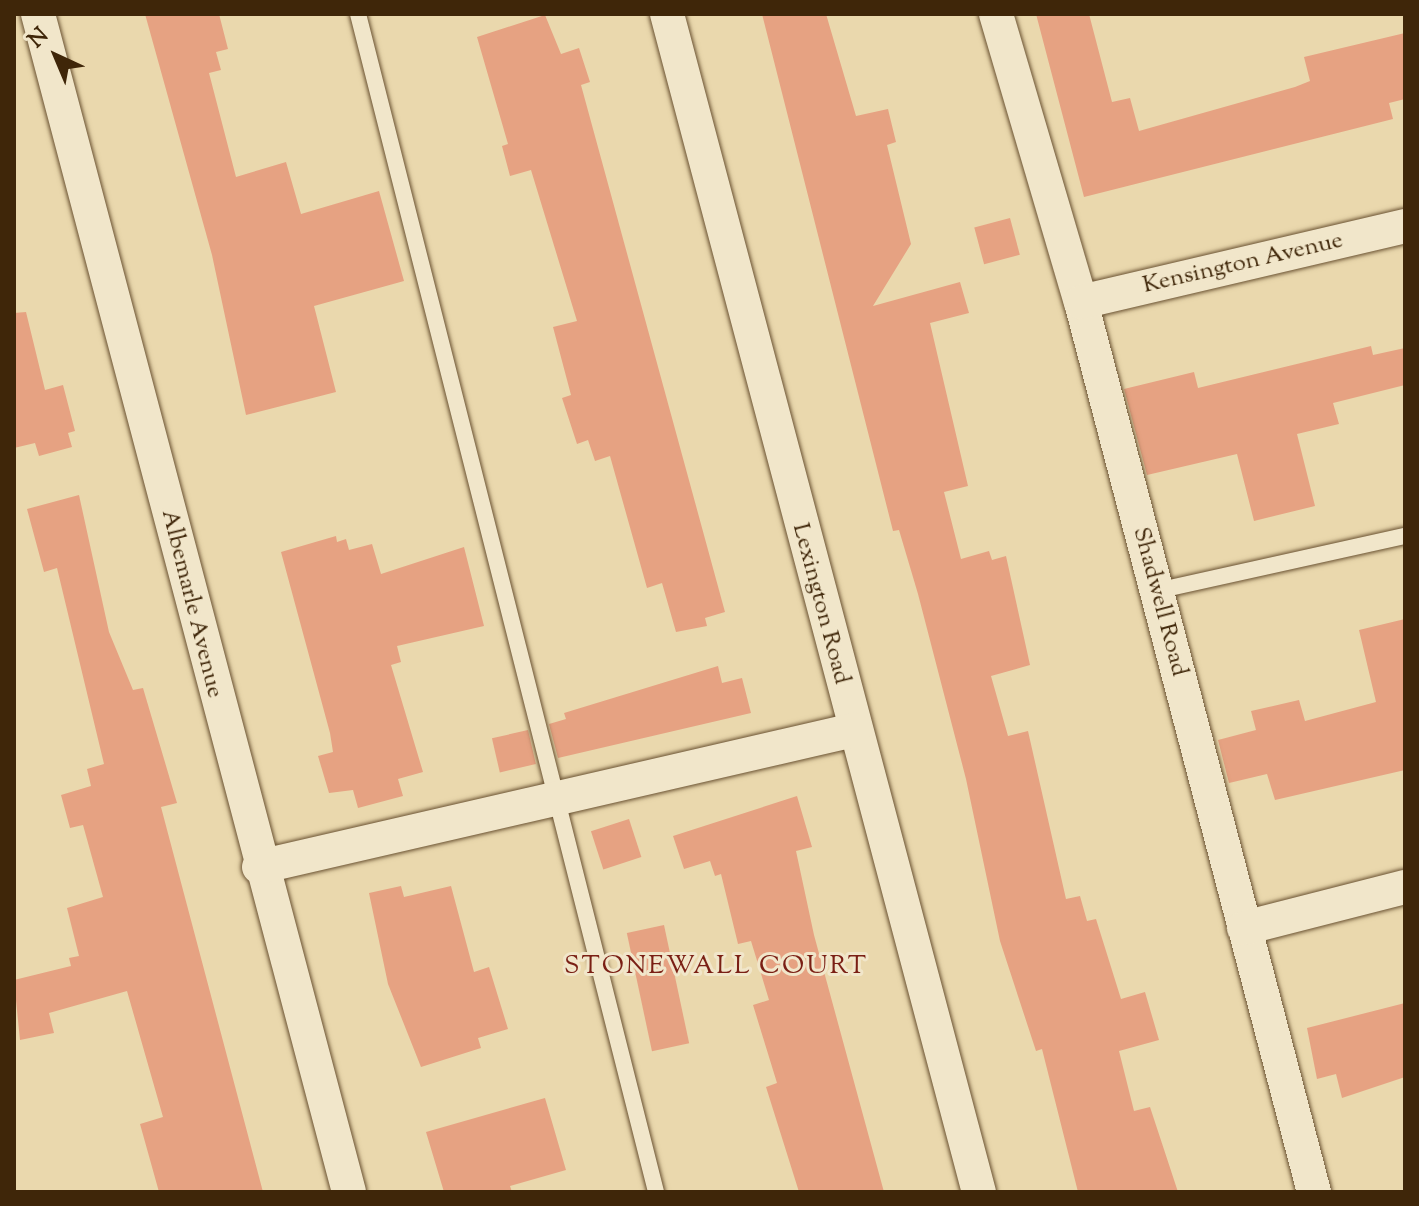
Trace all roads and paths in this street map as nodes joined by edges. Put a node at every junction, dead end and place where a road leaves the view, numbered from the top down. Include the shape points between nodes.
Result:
1 (38, 14) edge
2 (358, 14) edge
3 (667, 14) edge
4 (996, 14) edge
5 (1405, 226) edge
6 (1081, 302) junction
7 (1405, 536) edge
8 (1156, 591) junction
9 (854, 730) junction
10 (555, 800) junction
11 (259, 867) junction
12 (1405, 887) edge
13 (1244, 928) junction
14 (349, 1192) edge
15 (656, 1192) edge
16 (979, 1192) edge
17 (1314, 1192) edge

1 - 11 street, Albemarle Avenue
2 - 10 lane
3 - 9 street, Lexington Road
4 - 6 street, Shadwell Road
5 - 6 street, Kensington Avenue
6 - 8 street, Shadwell Road
7 - 8 lane
8 - 13 street, Shadwell Road
9 - 10 street
9 - 16 street, Lexington Road
10 - 11 street
10 - 15 lane
11 - 14 street, Albemarle Avenue
12 - 13 street
13 - 17 street, Shadwell Road

